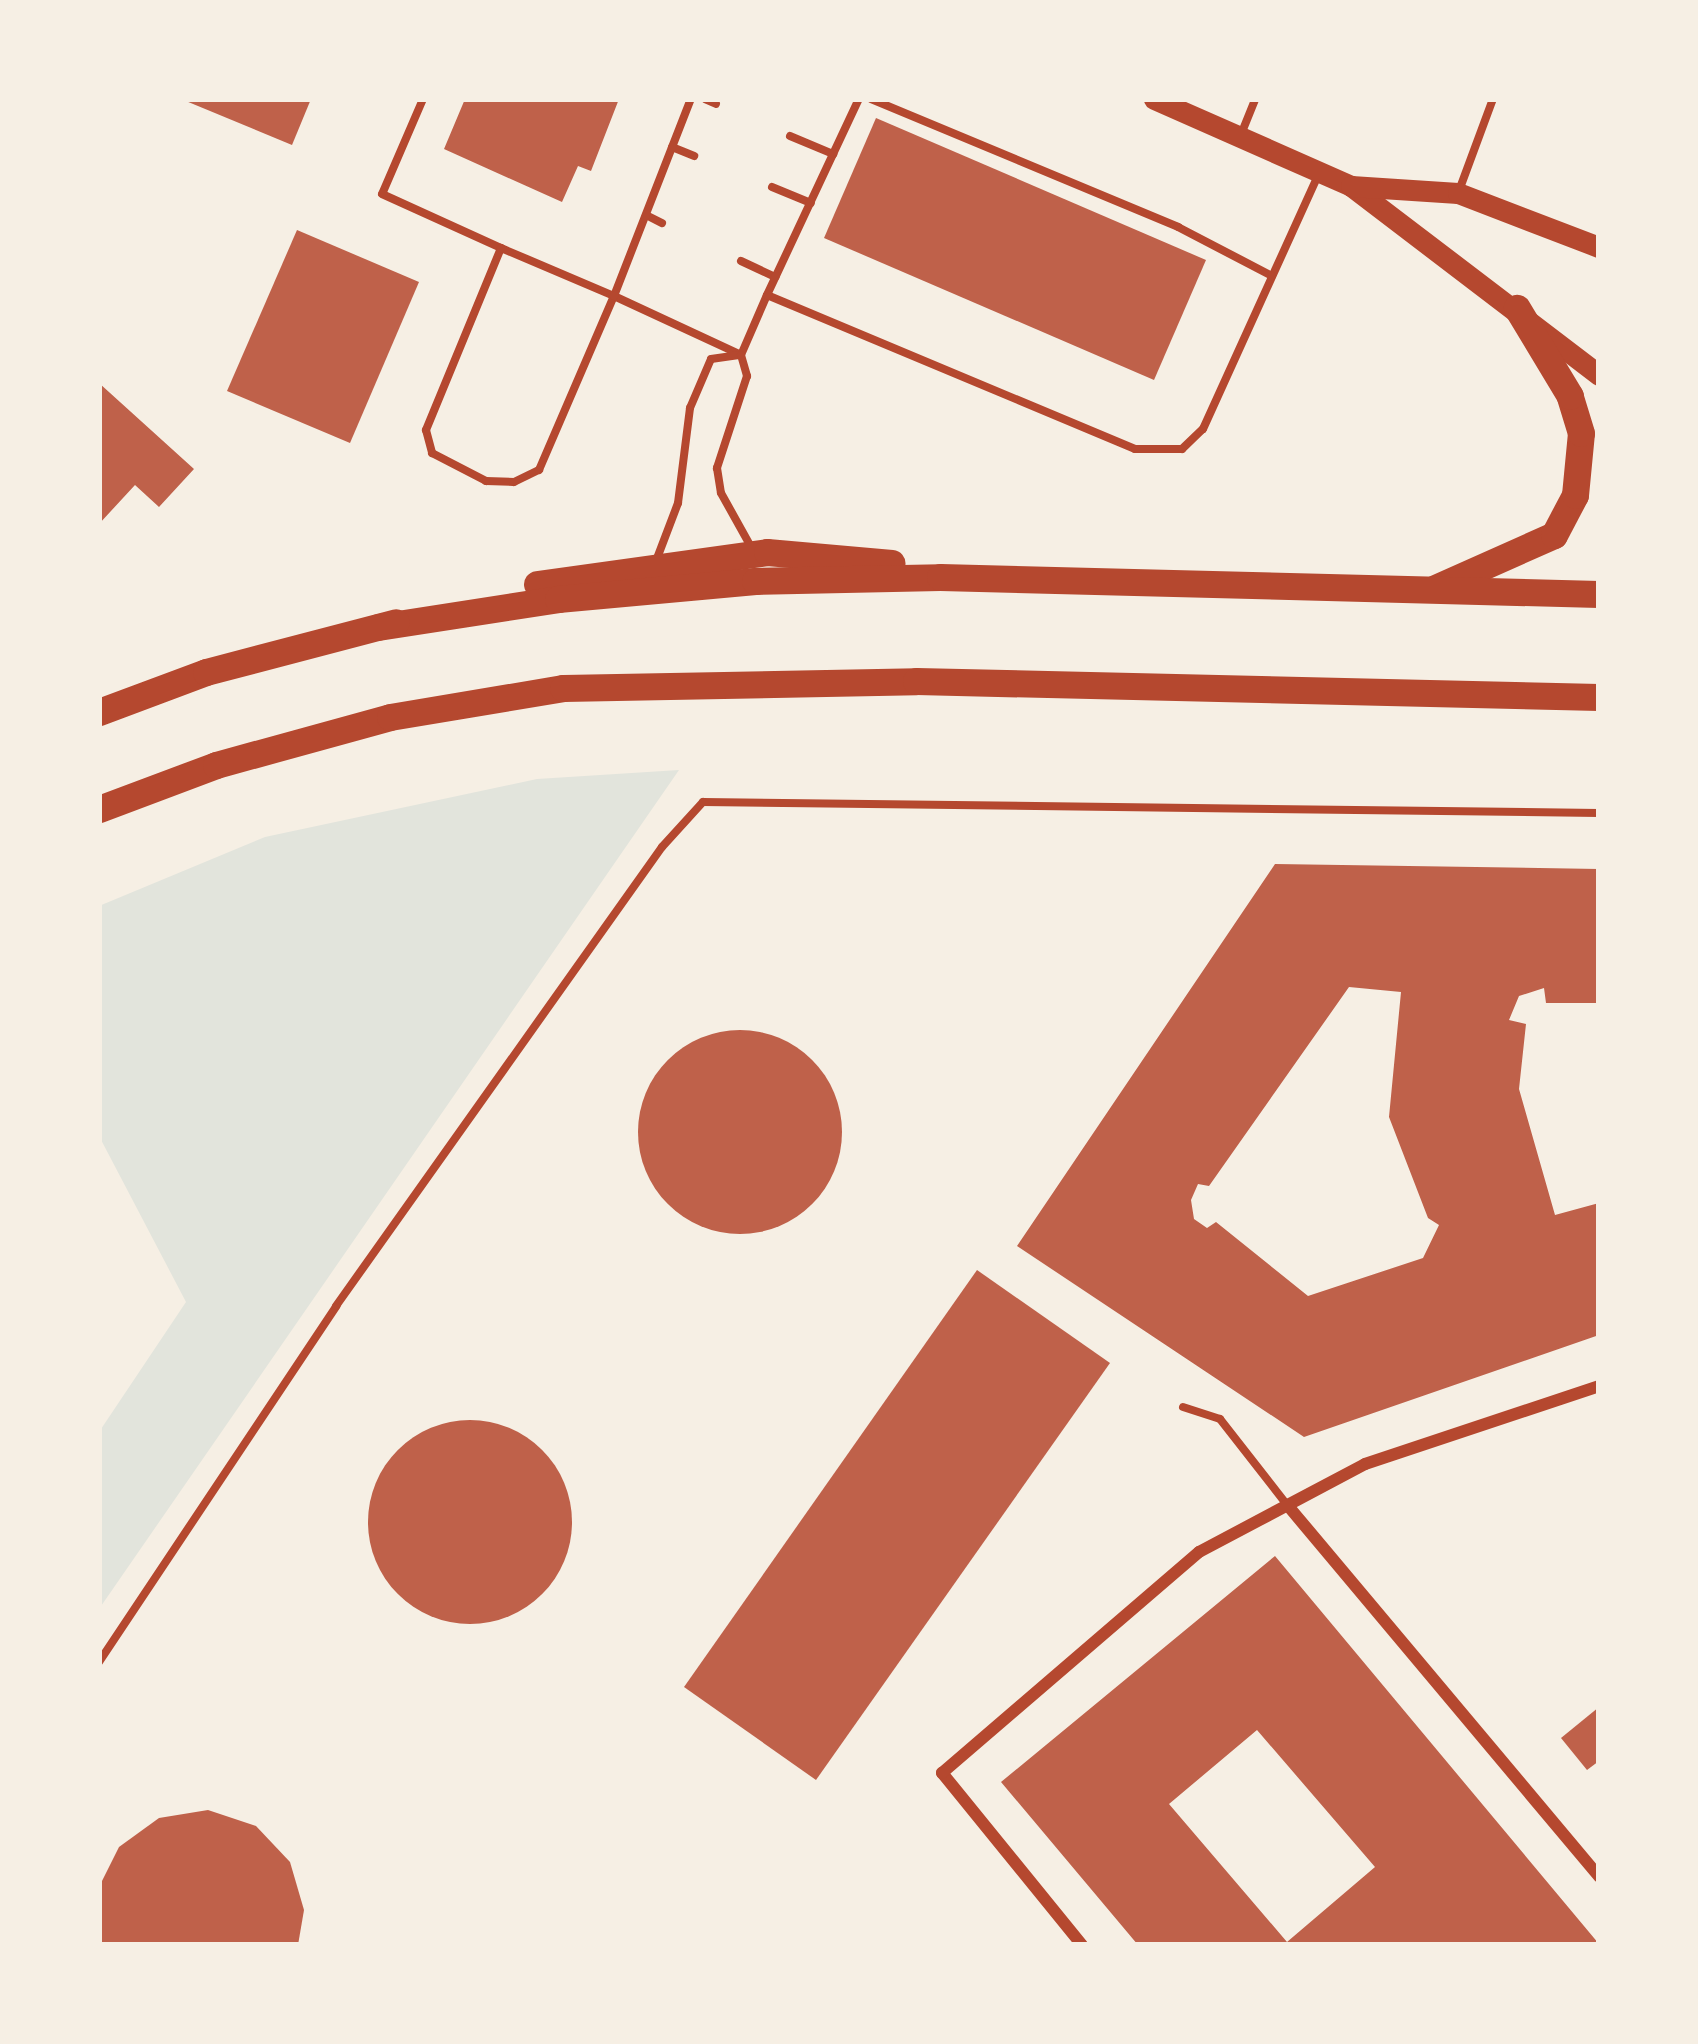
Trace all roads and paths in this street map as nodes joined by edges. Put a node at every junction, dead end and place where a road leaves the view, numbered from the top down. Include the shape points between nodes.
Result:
1 (423, 99) edge
2 (691, 99) edge
3 (705, 99) edge
4 (859, 99) edge
5 (871, 99) edge
6 (1154, 99) edge
7 (1255, 99) edge
8 (1492, 99) edge
9 (716, 104) dead end
10 (790, 136) dead end
11 (1239, 139) junction
12 (672, 148) junction
13 (833, 154) junction
14 (694, 156) dead end
15 (1318, 173) junction
16 (1351, 186) junction
17 (772, 187) dead end
18 (1458, 194) junction
19 (811, 203) junction
20 (646, 215) junction
21 (662, 223) dead end
22 (1599, 247) edge
23 (501, 248) junction
24 (741, 261) dead end
25 (1272, 276) junction
26 (776, 277) junction
27 (767, 295) junction
28 (614, 296) junction
29 (1517, 308) junction
30 (741, 356) junction
31 (1599, 375) edge
32 (755, 554) junction
33 (654, 565) junction
34 (1106, 581) junction
35 (1427, 591) junction
36 (1599, 595) edge
37 (378, 627) junction
38 (1599, 697) edge
39 (99, 712) edge
40 (99, 809) edge
41 (1599, 814) edge
42 (1599, 1386) edge
43 (1183, 1407) dead end
44 (1289, 1508) junction
45 (99, 1662) edge
46 (1599, 1877) edge
47 (1082, 1945) edge

1 - 23 lane via 382,194
2 - 12 lane
3 - 9 lane
4 - 13 lane
5 - 25 lane via 1178,227
6 - 11 street
7 - 11 lane
8 - 18 lane
10 - 13 lane
11 - 15 street
12 - 14 lane
12 - 20 lane
13 - 19 lane
15 - 16 street
15 - 25 lane
16 - 18 street
16 - 29 street
17 - 19 lane
18 - 22 street
19 - 26 lane
20 - 21 lane
20 - 28 lane
23 - 28 lane
23 - 28 lane via 426,430 432,453 486,481 514,482 539,470
24 - 26 lane
25 - 27 lane via 1203,429 1182,449 1159,454
26 - 27 lane
27 - 30 lane
28 - 30 lane
29 - 31 street
29 - 35 highway via 1570,396 1581,433 1575,495 1554,535
30 - 32 lane via 747,376 717,467 721,493
30 - 33 lane via 711,359 690,408 678,503
32 - 33 highway
32 - 34 highway
33 - 37 highway via 536,584
34 - 35 highway
34 - 37 highway via 755,581 557,599
35 - 36 highway
37 - 39 highway via 206,672
38 - 40 highway via 916,681 563,688 390,717 216,765
41 - 45 lane via 703,802 662,847 336,1306
42 - 44 street via 1365,1464
43 - 44 lane via 1220,1419
44 - 46 street
44 - 47 street via 1199,1552 942,1773

